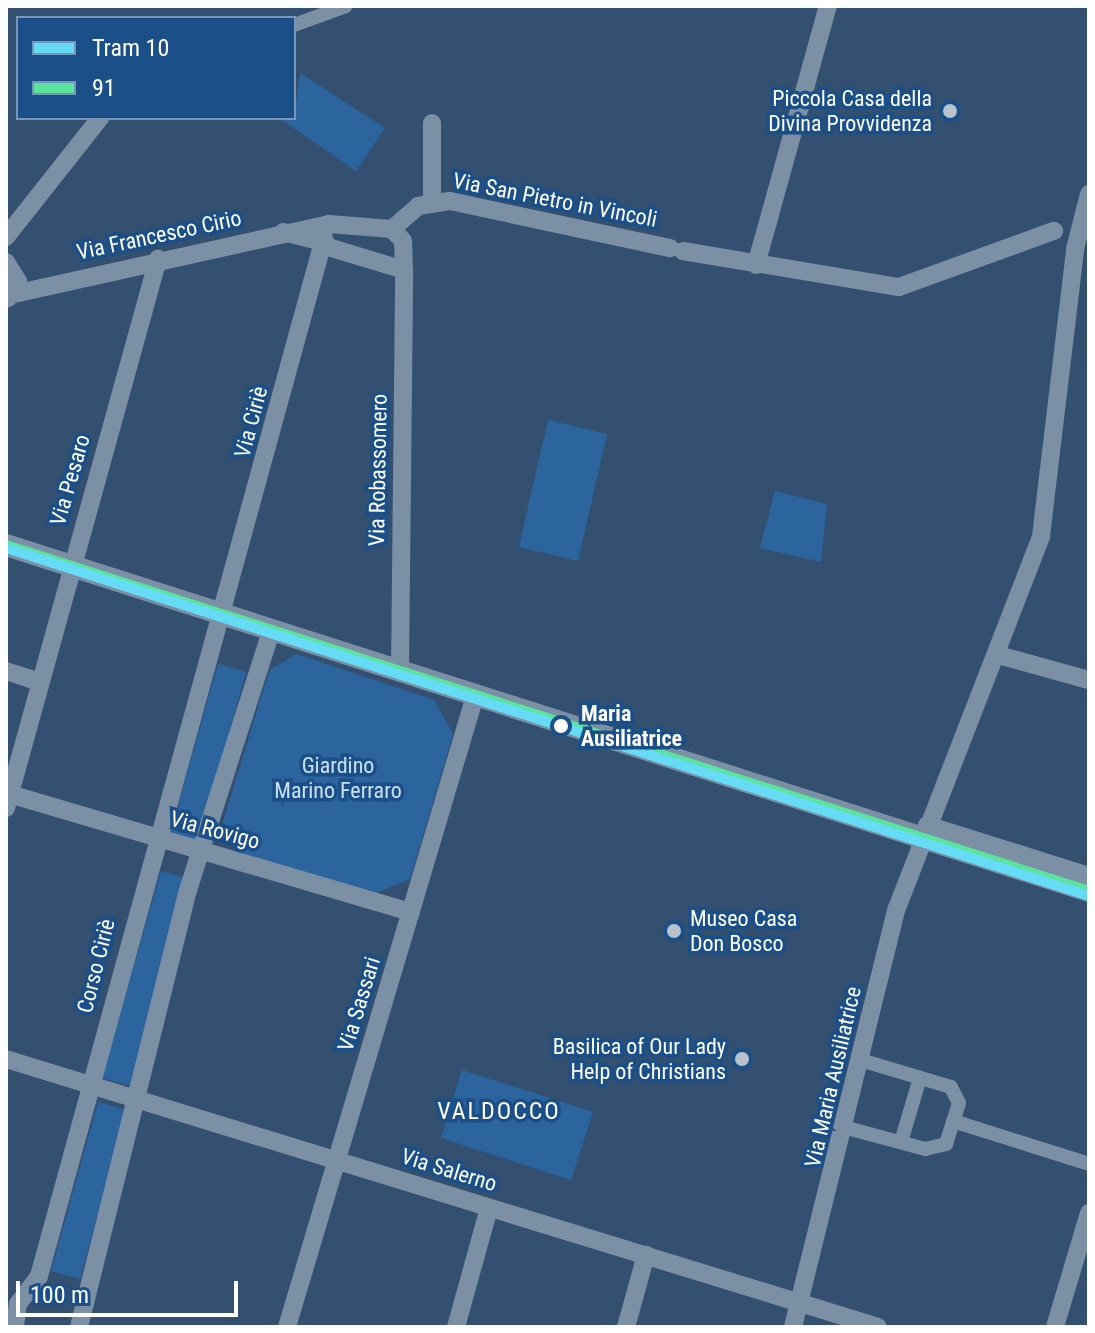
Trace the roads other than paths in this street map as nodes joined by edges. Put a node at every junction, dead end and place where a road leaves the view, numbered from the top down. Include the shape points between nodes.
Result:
1 (346, 6) edge
2 (828, 6) edge
3 (296, 24) edge
4 (98, 120) edge
5 (432, 123) dead end
6 (1089, 194) edge
7 (432, 201) junction
8 (392, 229) junction
9 (326, 233) junction
10 (8, 234) edge
11 (1072, 237) edge
12 (158, 259) junction
13 (756, 265) junction
14 (13, 268) edge
15 (404, 270) junction
16 (46, 284) junction
17 (10, 296) edge
18 (6, 545) edge
19 (70, 565) junction
20 (225, 614) junction
21 (272, 629) junction
22 (998, 655) junction
23 (6, 671) edge
24 (400, 671) junction
25 (1089, 680) edge
26 (36, 681) junction
27 (475, 696) junction
28 (7, 799) edge
29 (924, 832) junction
30 (153, 838) junction
31 (200, 851) junction
32 (1089, 876) edge
33 (1089, 891) edge
34 (411, 912) junction
35 (6, 1059) edge
36 (864, 1061) junction
37 (920, 1078) junction
38 (91, 1085) junction
39 (132, 1097) junction
40 (953, 1121) junction
41 (847, 1128) junction
42 (901, 1142) junction
43 (337, 1161) junction
44 (1089, 1164) edge
45 (489, 1208) junction
46 (1089, 1213) edge
47 (646, 1255) junction
48 (799, 1303) junction
49 (10, 1326) edge
50 (79, 1327) edge
51 (287, 1327) edge
52 (456, 1327) edge
53 (626, 1327) edge
54 (793, 1327) edge
55 (878, 1327) edge
56 (1055, 1327) edge

1 - 3 street
2 - 13 street
4 - 10 street
5 - 7 street
6 - 11 street, Via Maria Ausiliatrice
7 - 8 street, Via San Pietro in Vincoli
7 - 13 street, Via San Pietro in Vincoli
8 - 9 street
8 - 15 street, Via Robassomero via 403,241
9 - 12 street, Via Francesco Cirio via 283,232
9 - 15 street
9 - 20 street, Via Ciriè
10 - 14 street
11 - 13 street, Via San Pietro in Vincoli via 915,285
11 - 22 street, Via Maria Ausiliatrice via 1043,523
12 - 16 street, Via Francesco Cirio
12 - 19 street, Via Pesaro
14 - 16 street, Via Francesco Cirio
14 - 17 street
15 - 24 street, Via Robassomero
16 - 17 street, Via Francesco Cirio
18 - 19 street
19 - 20 street
19 - 26 street, Via Pesaro
20 - 21 street
20 - 30 street, Corso Ciriè
21 - 24 street
21 - 31 street
22 - 25 street
22 - 29 street, Via Maria Ausiliatrice
23 - 26 street
24 - 27 street
26 - 28 street, Via Pesaro
27 - 29 street
27 - 34 street, Via Sassari
28 - 30 street, Via Rovigo
29 - 32 street
29 - 33 street
29 - 36 street, Via Maria Ausiliatrice via 891,927
30 - 31 street, Via Rovigo
30 - 38 street, Corso Ciriè
31 - 34 street, Via Rovigo
31 - 39 street
34 - 43 street, Via Sassari
35 - 38 street, Via Salerno
36 - 37 street
36 - 41 street, Via Maria Ausiliatrice
37 - 40 street via 951,1087 959,1103
37 - 42 street
38 - 39 street, Via Salerno
38 - 49 street, Corso Ciriè via 39,1276 18,1304
39 - 43 street, Via Salerno
39 - 50 street
40 - 42 street via 946,1144 925,1149
40 - 44 street
41 - 42 street
41 - 48 street, Via Maria Ausiliatrice
43 - 45 street, Via Salerno
43 - 51 street, Via Sassari
45 - 47 street, Via Salerno
45 - 52 street
46 - 56 street
47 - 48 street, Via Salerno
47 - 53 street
48 - 54 street, Via Maria Ausiliatrice
48 - 55 street, Via Salerno

